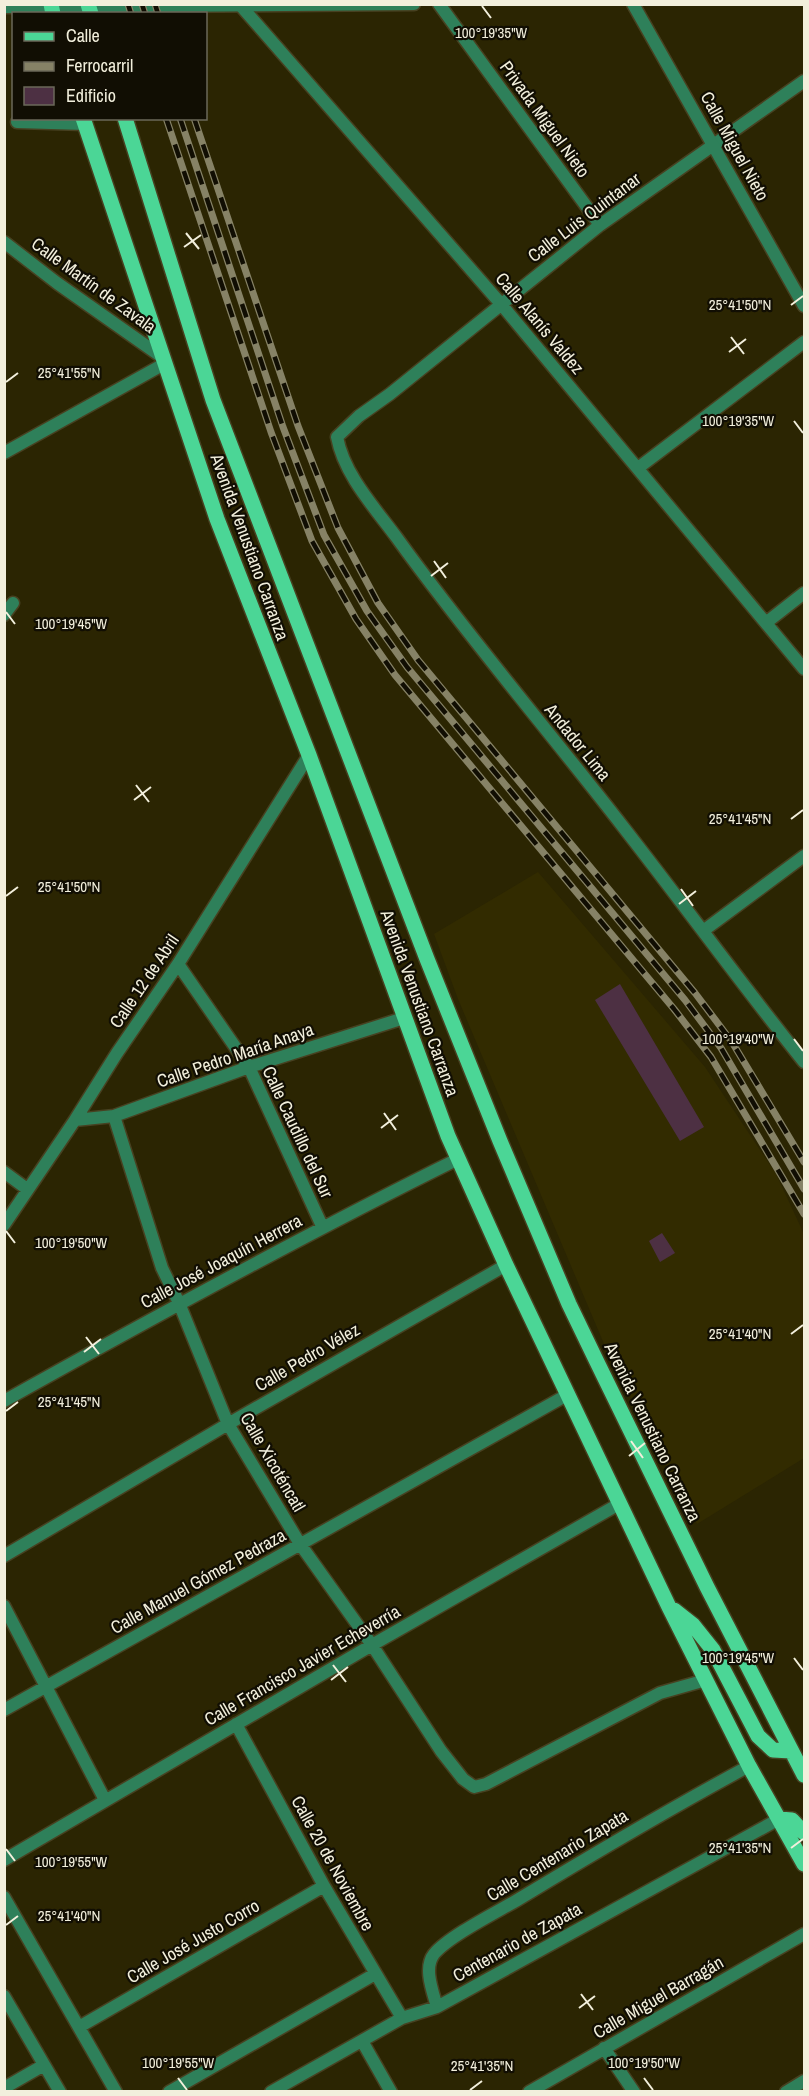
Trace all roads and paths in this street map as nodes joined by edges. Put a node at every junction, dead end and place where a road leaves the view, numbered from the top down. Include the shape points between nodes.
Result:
1 (414, 4) edge
2 (439, 4) edge
3 (633, 4) edge
4 (241, 6) junction
5 (4, 7) edge
6 (52, 8) edge
7 (89, 8) edge
8 (804, 81) edge
9 (126, 120) edge
10 (84, 121) edge
11 (17, 122) dead end
12 (713, 146) junction
13 (600, 225) junction
14 (4, 242) edge
15 (501, 304) junction
16 (804, 306) edge
17 (804, 342) edge
18 (163, 360) junction
19 (337, 437) joint
20 (4, 453) edge
21 (638, 468) junction
22 (804, 593) edge
23 (13, 603) dead end
24 (4, 615) edge
25 (767, 622) junction
26 (804, 669) edge
27 (309, 755) junction
28 (804, 856) edge
29 (703, 931) junction
30 (178, 964) junction
31 (404, 1018) junction
32 (804, 1062) edge
33 (249, 1067) junction
34 (114, 1116) junction
35 (75, 1120) junction
36 (458, 1158) junction
37 (4, 1172) edge
38 (27, 1189) junction
39 (4, 1225) edge
40 (322, 1226) junction
41 (506, 1265) junction
42 (179, 1303) junction
43 (567, 1395) junction
44 (4, 1401) edge
45 (228, 1424) junction
46 (619, 1504) junction
47 (300, 1544) junction
48 (4, 1556) edge
49 (4, 1606) edge
50 (669, 1607) junction
51 (372, 1645) junction
52 (706, 1680) junction
53 (45, 1688) junction
54 (4, 1710) edge
55 (236, 1724) junction
56 (791, 1751) junction
57 (749, 1766) junction
58 (804, 1775) edge
59 (105, 1800) junction
60 (779, 1819) junction
61 (804, 1833) edge
62 (4, 1860) edge
63 (804, 1864) edge
64 (324, 1886) junction
65 (4, 1897) edge
66 (804, 1934) edge
67 (375, 1974) junction
68 (4, 1996) edge
69 (437, 2007) junction
70 (402, 2018) junction
71 (79, 2027) junction
72 (362, 2041) junction
73 (604, 2048) junction
74 (44, 2065) junction
75 (804, 2081) edge
76 (4, 2088) edge
77 (60, 2091) edge
78 (116, 2091) edge
79 (168, 2091) edge
80 (271, 2091) edge
81 (391, 2091) edge
82 (529, 2091) edge
83 (634, 2091) edge
84 (786, 2091) edge

1 - 4 street
2 - 13 street, Privada Miguel Nieto
3 - 12 street, Calle Miguel Nieto
4 - 7 street
4 - 15 street, Calle Alanís Valdez
5 - 6 street
6 - 7 street
8 - 12 street, Calle Luis Quintanar
9 - 56 main road, Avenida Venustiano Carranza via 213,400 444,1003 569,1304
10 - 11 street
10 - 18 main road, Avenida Venustiano Carranza
12 - 13 street, Calle Luis Quintanar
12 - 16 street, Calle Miguel Nieto
13 - 15 street, Calle Luis Quintanar
14 - 18 street, Calle Martín de Zavala
15 - 19 street, Calle Luis Quintanar
15 - 21 street, Calle Alanís Valdez
17 - 21 street
18 - 20 street
18 - 27 main road, Avenida Venustiano Carranza via 217,519
19 - 29 street, Andador Lima via 339,449 358,482 412,559
21 - 25 street, Calle Alanís Valdez
22 - 25 street
23 - 24 street
25 - 26 street, Calle Alanís Valdez
27 - 30 street, Calle 12 de Abril
27 - 31 main road, Avenida Venustiano Carranza
28 - 29 street
29 - 32 street, Andador Lima
30 - 33 street, Calle Caudillo del Sur
30 - 35 street, Calle 12 de Abril
31 - 33 street, Calle Pedro María Anaya
31 - 36 main road, Avenida Venustiano Carranza
33 - 34 street, Calle Pedro María Anaya
33 - 40 street, Calle Caudillo del Sur
34 - 35 street, Calle Pedro María Anaya
34 - 42 street, Calle Xicoténcatl via 162,1268
35 - 38 street, Calle 12 de Abril
36 - 40 street, Calle José Joaquín Herrera
36 - 41 main road, Avenida Venustiano Carranza
37 - 38 street
38 - 39 street, Calle 12 de Abril
40 - 42 street, Calle José Joaquín Herrera
41 - 43 main road, Avenida Venustiano Carranza
41 - 45 street, Calle Pedro Vélez
42 - 44 street, Calle José Joaquín Herrera
42 - 45 street, Calle Xicoténcatl
43 - 46 main road, Avenida Venustiano Carranza
43 - 47 street, Calle Manuel Gómez Pedraza
45 - 47 street, Calle Xicoténcatl
45 - 48 street, Calle Pedro Vélez
46 - 50 main road, Avenida Venustiano Carranza
46 - 51 street, Calle Francisco Javier Echeverría
47 - 51 street, Calle Xicoténcatl
47 - 53 street, Calle Manuel Gómez Pedraza
49 - 53 street
50 - 52 main road, Avenida Venustiano Carranza
50 - 56 main road via 693,1625 713,1650 758,1737 773,1750
51 - 52 street, Calle Xicoténcatl via 441,1751 474,1788 660,1693
51 - 55 street, Calle Francisco Javier Echeverría
52 - 57 main road, Avenida Venustiano Carranza
53 - 54 street, Calle Manuel Gómez Pedraza
53 - 59 street
55 - 59 street, Calle Francisco Javier Echeverría
55 - 64 street, Calle 20 de Noviembre
56 - 58 main road, Avenida Venustiano Carranza
57 - 60 main road, Avenida Venustiano Carranza
57 - 69 street, Calle Centenario Zapata via 657,1816 441,1948 429,1968
59 - 62 street, Calle Francisco Javier Echeverría
60 - 61 main road via 792,1820
60 - 63 main road, Avenida Venustiano Carranza
60 - 69 street, Centenario de Zapata
64 - 67 street, Calle 20 de Noviembre
64 - 71 street, Calle José Justo Corro
65 - 71 street
66 - 73 street, Calle Miguel Barragán
67 - 70 street, Calle 20 de Noviembre
67 - 79 street
68 - 74 street
69 - 70 street, Centenario de Zapata
70 - 72 street, Centenario de Zapata
71 - 78 street
72 - 80 street, Centenario de Zapata
72 - 81 street
73 - 82 street, Calle Miguel Barragán
73 - 83 street
74 - 76 street
74 - 77 street
75 - 84 street

